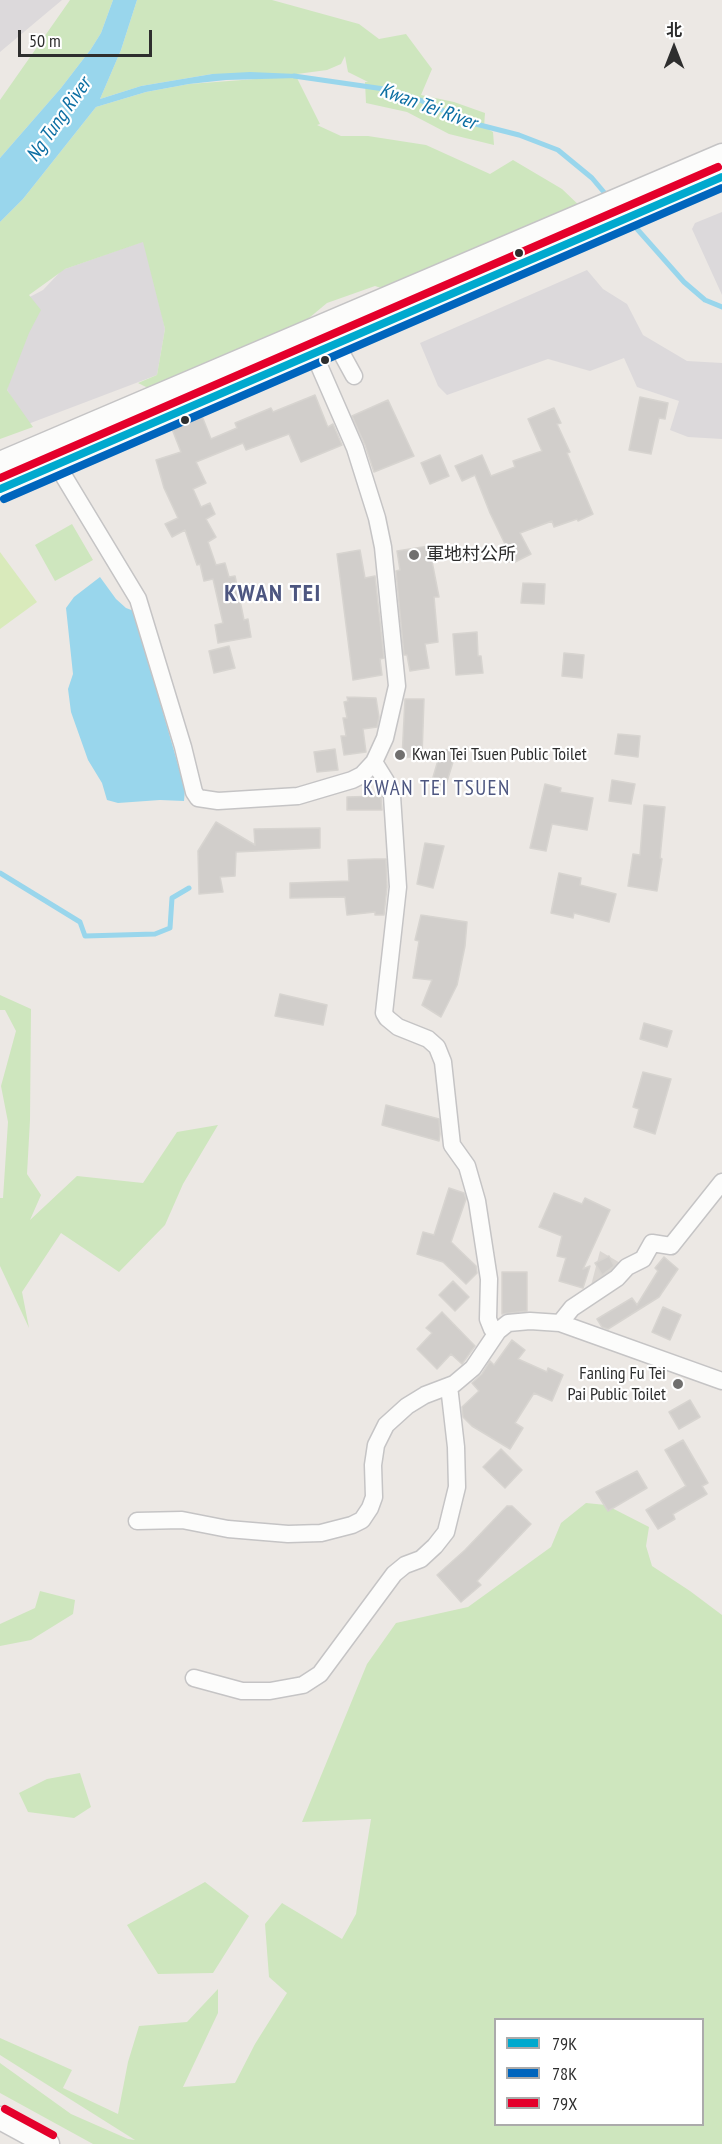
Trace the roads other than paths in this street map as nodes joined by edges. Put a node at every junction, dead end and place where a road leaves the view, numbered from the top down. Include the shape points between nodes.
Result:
1 (722, 155) edge
2 (722, 177) edge
3 (637, 203) junction
4 (584, 226) junction
5 (337, 345) junction
6 (314, 354) junction
7 (354, 376) dead end
8 (0, 463) edge
9 (57, 465) junction
10 (0, 489) edge
11 (374, 762) junction
12 (722, 1182) edge
13 (560, 1323) junction
14 (498, 1331) junction
15 (722, 1381) edge
16 (449, 1386) junction
17 (137, 1521) dead end
18 (194, 1678) dead end
19 (0, 2118) edge
20 (48, 2144) edge

1 - 3 main road
2 - 3 main road
3 - 4 main road
4 - 5 main road
4 - 8 main road
5 - 6 main road
5 - 7 street
6 - 9 main road
6 - 11 street via 354,448 383,548 397,686 385,738
9 - 10 main road
9 - 11 street via 138,599 198,798 218,801 298,796 352,780
11 - 14 street via 392,796 398,887 384,1013 398,1027 428,1039 437,1047 443,1062 452,1145 467,1166 477,1201 489,1279 488,1319 492,1329
12 - 13 street via 670,1246 652,1243 643,1259 572,1308
13 - 14 street via 508,1323
13 - 15 street
14 - 16 street via 473,1368
16 - 17 street via 407,1406 386,1425 376,1445 374,1497 362,1520 352,1525 321,1533 288,1534 182,1520
16 - 18 street via 457,1487 446,1532 435,1546 394,1574 321,1674 303,1685 242,1691
19 - 20 main road

